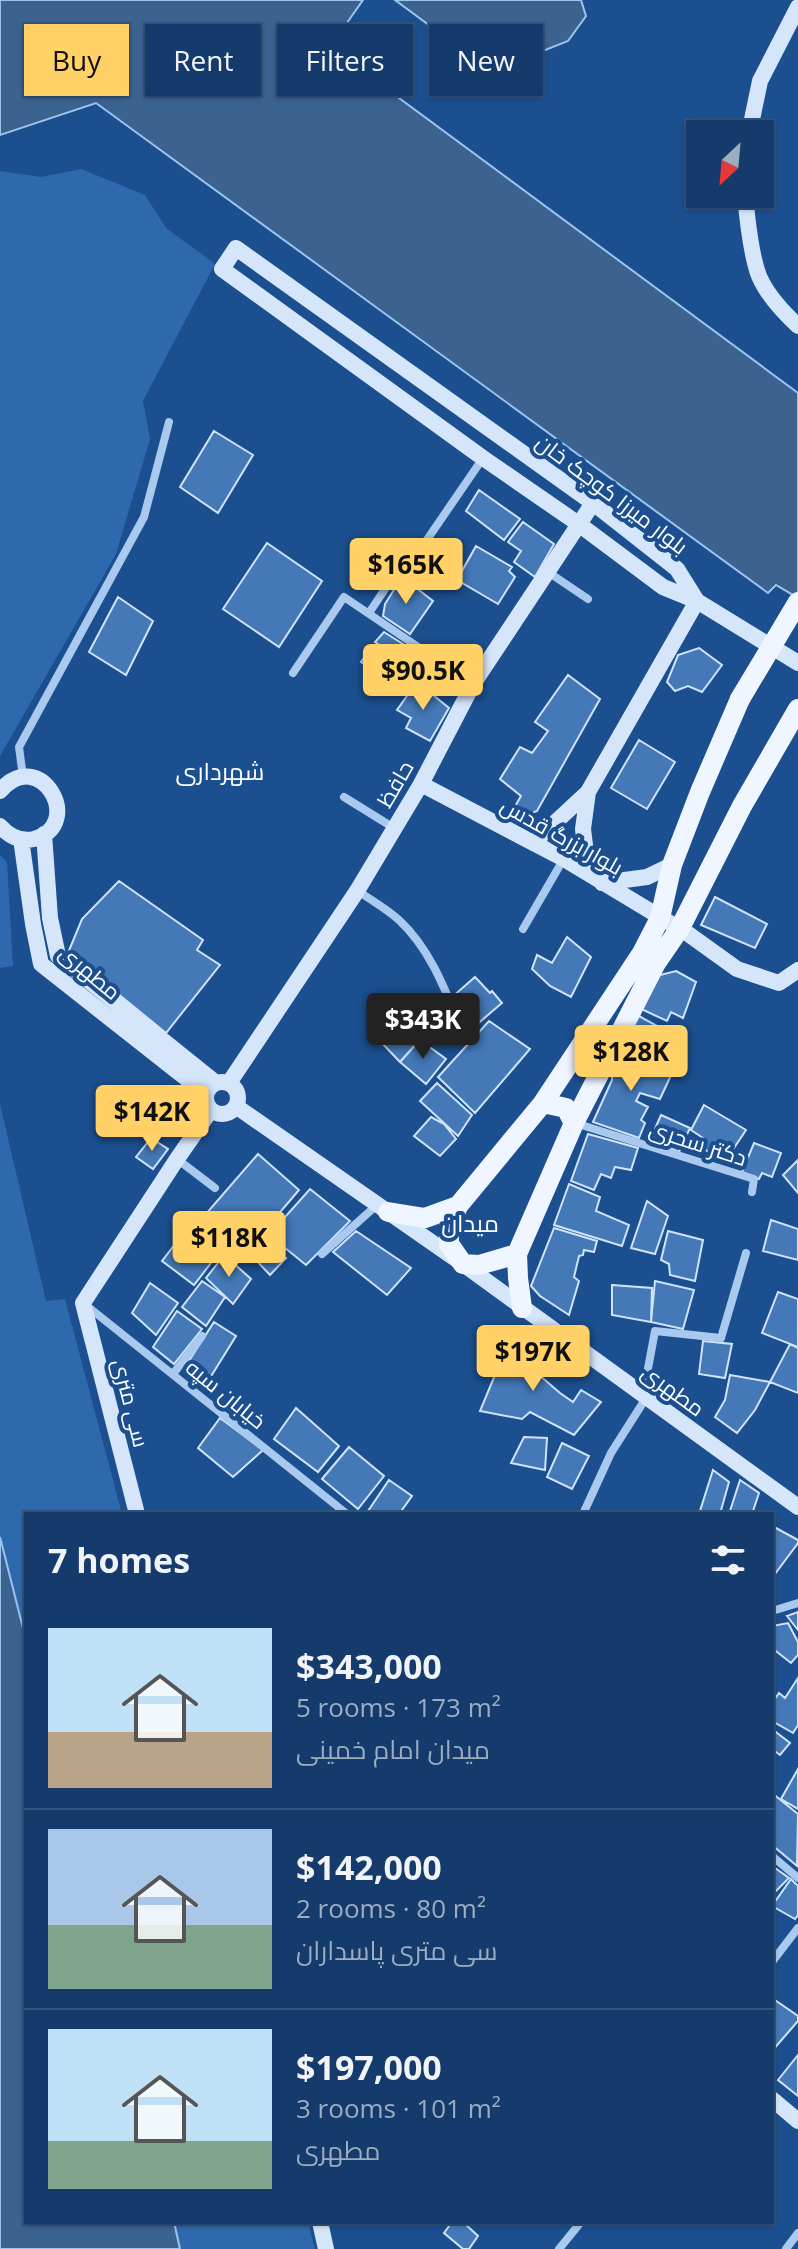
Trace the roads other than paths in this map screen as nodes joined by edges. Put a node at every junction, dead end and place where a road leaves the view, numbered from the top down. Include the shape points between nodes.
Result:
1 (798, 7) edge
2 (752, 120) edge
3 (746, 208) edge
4 (323, 310) junction
5 (798, 326) edge
6 (307, 332) junction
7 (405, 369) junction
8 (390, 391) junction
9 (169, 422) dead end
10 (498, 436) junction
11 (483, 458) junction
12 (593, 503) junction
13 (580, 525) junction
14 (548, 572) junction
15 (588, 599) dead end
16 (697, 601) junction
17 (798, 602) edge
18 (369, 613) junction
19 (798, 663) edge
20 (293, 673) dead end
21 (473, 684) junction
22 (794, 716) edge
23 (23, 777) junction
24 (421, 784) junction
25 (0, 791) edge
26 (588, 792) junction
27 (344, 797) dead end
28 (0, 826) edge
29 (394, 829) junction
30 (44, 834) junction
31 (21, 839) junction
32 (533, 843) junction
33 (564, 859) junction
34 (672, 865) junction
35 (602, 883) junction
36 (357, 891) junction
37 (660, 918) junction
38 (680, 928) junction
39 (523, 929) dead end
40 (798, 970) edge
41 (458, 1021) dead end
42 (216, 1092) junction
43 (543, 1103) junction
44 (237, 1107) junction
45 (574, 1123) junction
46 (177, 1159) junction
47 (215, 1188) dead end
48 (752, 1192) dead end
49 (458, 1206) junction
50 (383, 1208) junction
51 (746, 1253) dead end
52 (322, 1254) dead end
53 (517, 1254) junction
54 (463, 1264) junction
55 (83, 1303) junction
56 (522, 1308) junction
57 (202, 1336) dead end
58 (173, 1374) junction
59 (644, 1397) junction
60 (798, 1507) edge
61 (136, 1512) edge
62 (345, 1512) edge
63 (584, 1512) edge
64 (798, 1603) edge
65 (774, 1610) edge
66 (774, 1858) edge
67 (798, 1878) edge
68 (798, 1928) edge
69 (774, 1959) edge
70 (774, 2101) edge
71 (798, 2121) edge
72 (579, 2224) edge
73 (798, 2233) edge
74 (559, 2249) edge
75 (786, 2249) edge

1 - 2 street via 760,81
3 - 5 street via 759,276
4 - 6 street
4 - 6 street, بلوار میرزا کوچک خان via 236,248 222,269
4 - 7 street, بلوار میرزا کوچک خان
6 - 8 street, بلوار میرزا کوچک خان
7 - 8 street
7 - 10 street, بلوار میرزا کوچک خان
8 - 11 street, بلوار میرزا کوچک خان
9 - 23 street via 144,517 19,747
10 - 11 street
10 - 12 street, بلوار میرزا کوچک خان
11 - 13 street, بلوار میرزا کوچک خان
11 - 18 street via 409,566 397,571
12 - 13 street, حافظ
12 - 16 street, بلوار میرزا کوچک خان via 677,569
13 - 14 street, حافظ
13 - 16 street, بلوار میرزا کوچک خان via 663,587
14 - 15 street
14 - 21 street, حافظ
16 - 19 street
16 - 26 street
17 - 34 main road, bridge via 740,699
18 - 20 street via 344,597
18 - 21 street
21 - 24 street, حافظ
22 - 38 main road
23 - 25 street
23 - 30 street via 46,784 55,797 57,813
24 - 29 street, حافظ
24 - 32 street, بلوار بزرگ قدس
26 - 32 street
26 - 35 street via 586,853
27 - 29 street
28 - 31 street
29 - 36 street, حافظ
30 - 31 street
30 - 42 street, مطهری via 58,956
31 - 42 street, مطهری via 41,964
32 - 33 street, بلوار بزرگ قدس
33 - 35 street, بلوار بزرگ قدس
33 - 39 street
34 - 35 street via 647,877
34 - 37 main road
35 - 37 street, بلوار بزرگ قدس
36 - 41 street via 398,918 426,952
36 - 42 street, حافظ
37 - 38 street, بلوار بزرگ قدس
37 - 43 main road
38 - 40 street, بلوار بزرگ قدس via 737,969 779,983
38 - 45 main road via 656,963
42 - 44 street via 238,1093
42 - 44 street via 225,1115
42 - 46 street, حافظ
43 - 45 main road via 566,1108
43 - 49 main road
44 - 50 street
45 - 48 street, دکتر سحری via 754,1179
45 - 53 main road
46 - 47 street
46 - 55 street, حافظ
49 - 50 main road via 425,1218
49 - 54 main road via 449,1244
50 - 52 street
50 - 54 street
51 - 59 street via 721,1338 655,1331
53 - 54 main road
53 - 56 main road
54 - 56 street, مطهری
55 - 58 street, خیابان سپه
55 - 61 street, سی متری
56 - 59 street, مطهری
57 - 58 street
58 - 62 street, خیابان سپه
59 - 60 street, مطهری
59 - 63 street
64 - 65 street
66 - 67 street
68 - 69 street
70 - 71 street
72 - 74 street
73 - 75 street

